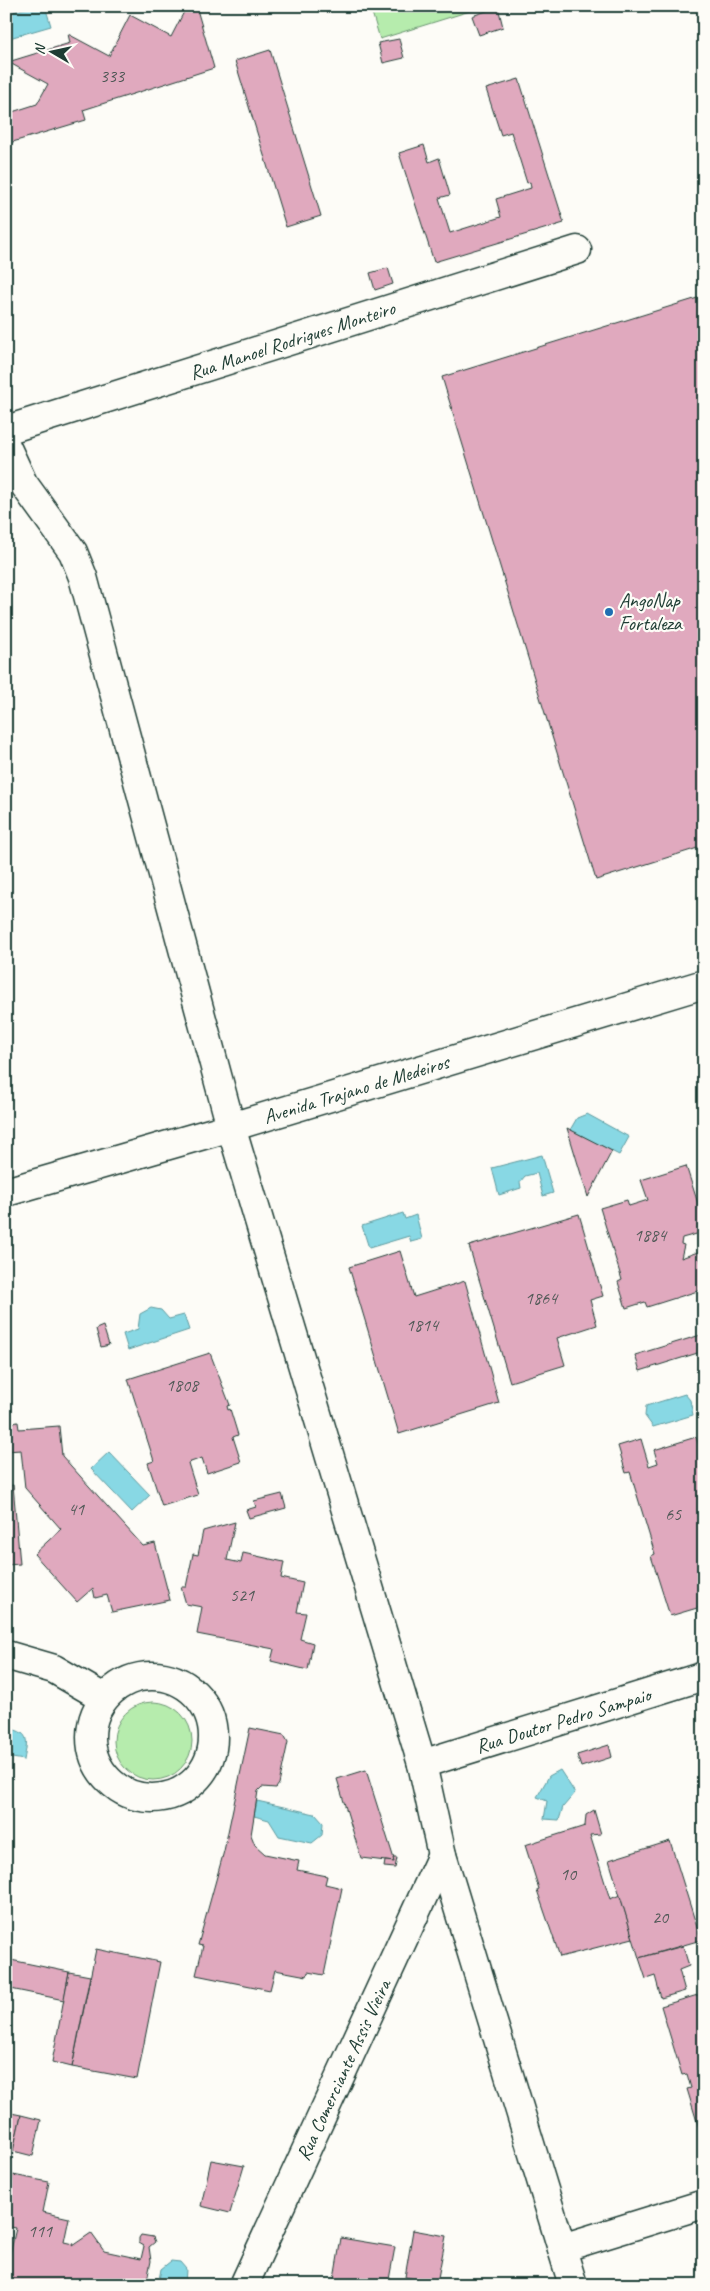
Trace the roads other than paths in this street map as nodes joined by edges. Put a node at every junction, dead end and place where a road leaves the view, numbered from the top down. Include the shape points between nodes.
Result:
1 (577, 250) dead end
2 (6, 430) edge
3 (6, 446) edge
4 (704, 984) edge
5 (231, 1128) junction
6 (6, 1192) edge
7 (6, 1655) edge
8 (704, 1676) edge
9 (104, 1698) junction
10 (422, 1764) junction
11 (442, 1855) junction
12 (704, 2204) edge
13 (562, 2248) junction
14 (244, 2285) edge
15 (573, 2285) edge

1 - 2 street, Rua Manoel Rodrigues Monteiro
3 - 5 street via 24,483 73,552 83,577
4 - 5 street, Avenida Trajano de Medeiros
5 - 6 street, Avenida Trajano de Medeiros
5 - 10 street
7 - 9 street via 54,1669
8 - 10 street, Rua Doutor Pedro Sampaio
9 - 9 street via 94,1716 90,1736 102,1774 117,1788 135,1797 156,1799 176,1794 193,1783 206,1767 212,1741 207,1708 194,1692 178,1681 158,1675 144,1676 119,1684
10 - 11 street
11 - 13 street
11 - 14 street, Rua Comerciante Assis Vieira
12 - 13 street
13 - 15 street

